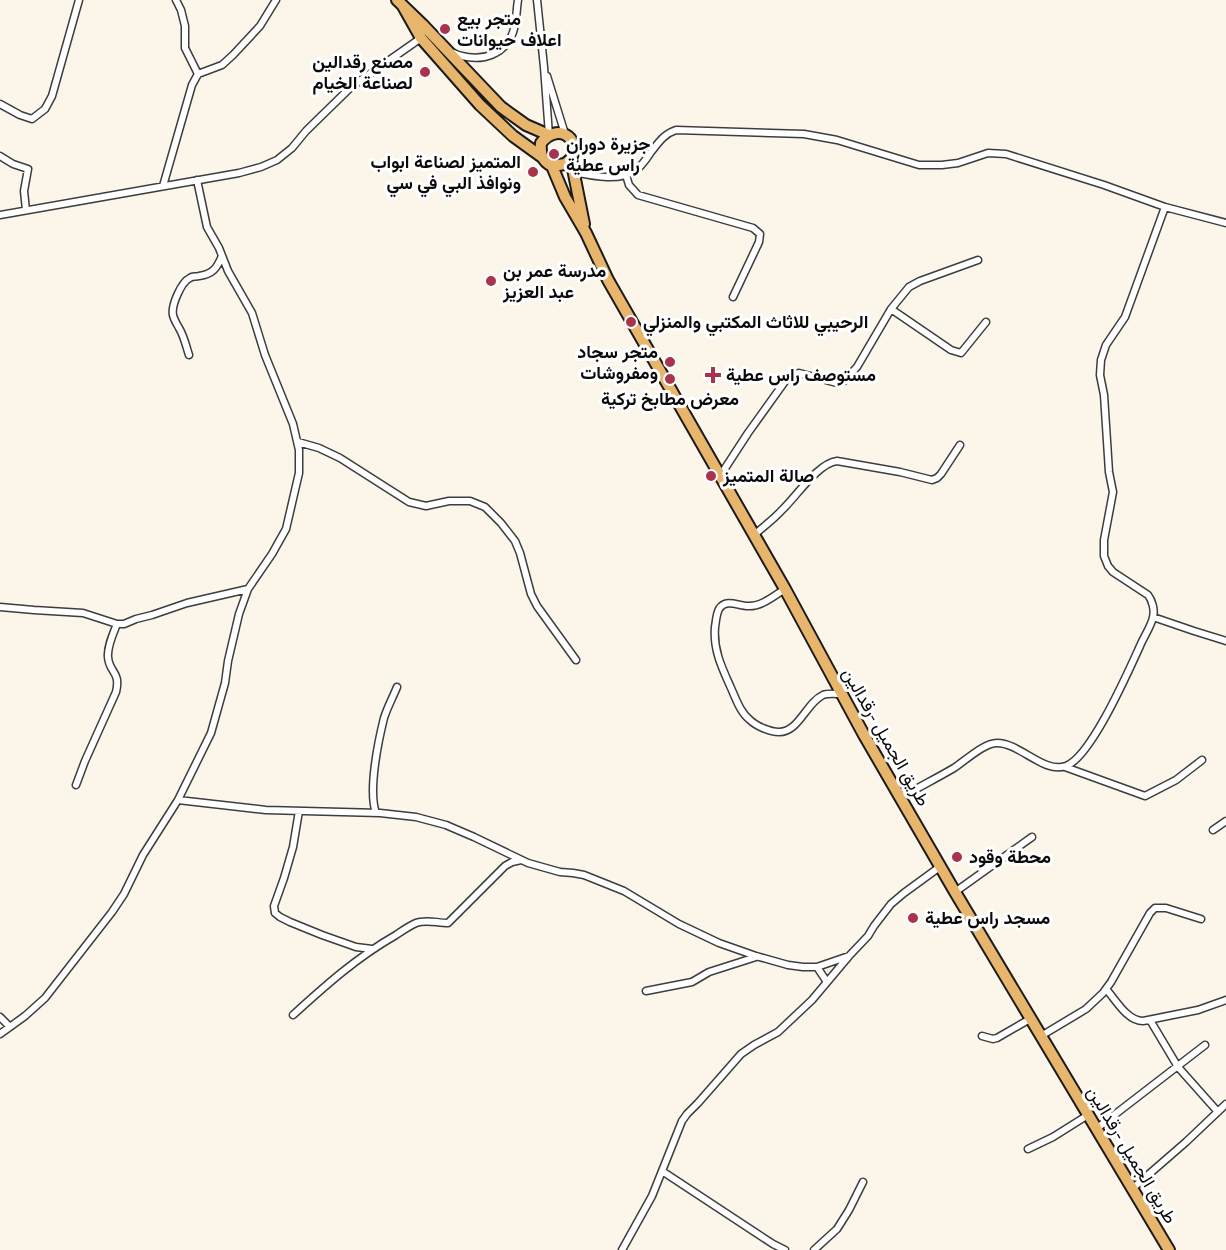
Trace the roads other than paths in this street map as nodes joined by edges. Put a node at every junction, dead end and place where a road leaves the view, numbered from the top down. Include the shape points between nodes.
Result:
1 (80, 0) edge
2 (176, 0) edge
3 (276, 0) edge
4 (518, 0) edge
5 (537, 0) edge
6 (400, 3) edge
7 (424, 31) junction
8 (544, 67) junction
9 (198, 74) junction
10 (0, 104) edge
11 (566, 134) junction
12 (549, 135) junction
13 (0, 156) edge
14 (542, 157) junction
15 (571, 159) junction
16 (552, 166) junction
17 (574, 172) junction
18 (626, 175) junction
19 (198, 180) junction
20 (163, 186) junction
21 (1165, 207) junction
22 (26, 210) junction
23 (0, 215) edge
24 (1226, 223) edge
25 (586, 233) junction
26 (222, 255) junction
27 (978, 260) dead end
28 (733, 297) dead end
29 (891, 309) junction
30 (986, 322) dead end
31 (189, 355) dead end
32 (297, 442) junction
33 (960, 445) dead end
34 (720, 477) junction
35 (754, 535) junction
36 (248, 589) junction
37 (785, 589) junction
38 (0, 607) edge
39 (1153, 618) junction
40 (117, 624) junction
41 (1226, 641) edge
42 (576, 660) dead end
43 (397, 687) dead end
44 (841, 694) junction
45 (1202, 760) dead end
46 (1065, 767) junction
47 (76, 785) dead end
48 (902, 797) junction
49 (178, 800) junction
50 (299, 811) junction
51 (376, 813) junction
52 (1226, 821) edge
53 (1213, 830) dead end
54 (1032, 837) dead end
55 (522, 860) junction
56 (941, 866) junction
57 (956, 892) junction
58 (1201, 919) dead end
59 (372, 949) junction
60 (849, 956) junction
61 (756, 957) junction
62 (817, 967) junction
63 (827, 982) junction
64 (1106, 989) junction
65 (646, 991) dead end
66 (1226, 1000) edge
67 (293, 1015) dead end
68 (0, 1017) edge
69 (1030, 1019) junction
70 (1150, 1020) junction
71 (10, 1027) junction
72 (0, 1034) edge
73 (982, 1036) dead end
74 (1041, 1036) junction
75 (1205, 1045) dead end
76 (1178, 1067) junction
77 (1226, 1104) edge
78 (1218, 1112) junction
79 (1088, 1115) junction
80 (1096, 1129) junction
81 (1028, 1149) dead end
82 (662, 1171) junction
83 (863, 1182) dead end
84 (1133, 1188) junction
85 (622, 1250) edge
86 (785, 1250) edge
87 (814, 1250) edge
88 (1169, 1250) edge

1 - 10 street via 45,110 32,119
2 - 9 street via 185,26 185,48
3 - 9 street via 260,26 233,56
4 - 7 street via 511,38 500,51 480,59 458,56
5 - 8 street
6 - 7 main road
7 - 12 main road via 501,107
7 - 14 main road via 480,105
7 - 19 street via 351,87 277,160 250,170
8 - 11 street
8 - 12 street
9 - 20 street
11 - 12 main road
11 - 15 main road via 574,145
12 - 14 main road via 541,143
13 - 22 street via 28,169
14 - 16 main road
15 - 16 main road
15 - 17 main road
16 - 25 main road
17 - 18 street via 600,177
17 - 25 main road
18 - 21 street via 639,168 661,140 676,130 804,134 919,165 958,163 988,153 1006,154
18 - 28 street via 638,195 753,228 760,234
19 - 20 street
19 - 26 street via 207,226
20 - 22 street
21 - 24 street
21 - 39 street via 1125,317 1106,345 1100,375 1113,492 1104,556 1113,572 1148,595
22 - 23 street
25 - 34 main road, طريق الجميل -رقدالين via 608,280
26 - 31 street via 212,272 189,278 183,284 172,309
26 - 32 street via 252,313
27 - 29 street via 909,287
29 - 30 street via 956,353 961,353
29 - 34 street via 844,381 837,383 799,373 786,380
32 - 36 street via 299,473 286,529
32 - 42 street via 340,458 409,502 426,506 470,501 485,507 514,541 537,606
33 - 35 street via 941,474 932,480 831,461
34 - 35 main road, طريق الجميل -رقدالين
35 - 37 main road, طريق الجميل -رقدالين
36 - 40 street
36 - 49 street via 211,733
37 - 44 main road, طريق الجميل -رقدالين
37 - 44 street via 758,606 731,603 719,609 714,639 718,658 740,708 750,721 784,732 824,694
38 - 40 street via 83,613
39 - 41 street
39 - 46 street via 1111,706 1077,759
40 - 47 street via 107,653 118,681 116,692
43 - 51 street via 385,717 374,774 372,795
44 - 48 main road, طريق الجميل -رقدالين
45 - 46 street via 1176,780 1145,796
46 - 48 street via 1041,763 1006,744 996,743
48 - 56 main road, طريق الجميل -رقدالين
49 - 50 street
49 - 71 street via 142,855 112,912 45,998
50 - 51 street
50 - 59 street via 275,913 322,935
51 - 55 street via 446,825
52 - 53 street
54 - 57 street
55 - 59 street via 506,866 448,923 416,923
55 - 61 street via 584,875 624,891 679,924
56 - 57 main road, طريق الجميل -رقدالين
56 - 60 street via 891,904
57 - 69 main road, طريق الجميل -رقدالين
58 - 64 street via 1155,908
59 - 67 street
60 - 62 street
60 - 63 street
61 - 62 street
61 - 65 street via 709,972 692,982
62 - 63 street
63 - 82 street via 778,1032 741,1054 687,1114
64 - 70 street via 1132,1019
64 - 74 street via 1086,1009
66 - 70 street
68 - 71 street
69 - 73 street via 997,1038
69 - 74 main road, طريق الجميل -رقدالين
70 - 76 street
71 - 72 street
74 - 79 main road, طريق الجميل -رقدالين
75 - 76 street
76 - 78 street
76 - 80 street
77 - 78 street
78 - 84 street
79 - 80 main road, طريق الجميل -رقدالين
79 - 81 street
80 - 84 main road, طريق الجميل -رقدالين
82 - 85 street
82 - 86 street
83 - 87 street via 837,1229
84 - 88 main road, طريق الجميل -رقدالين

